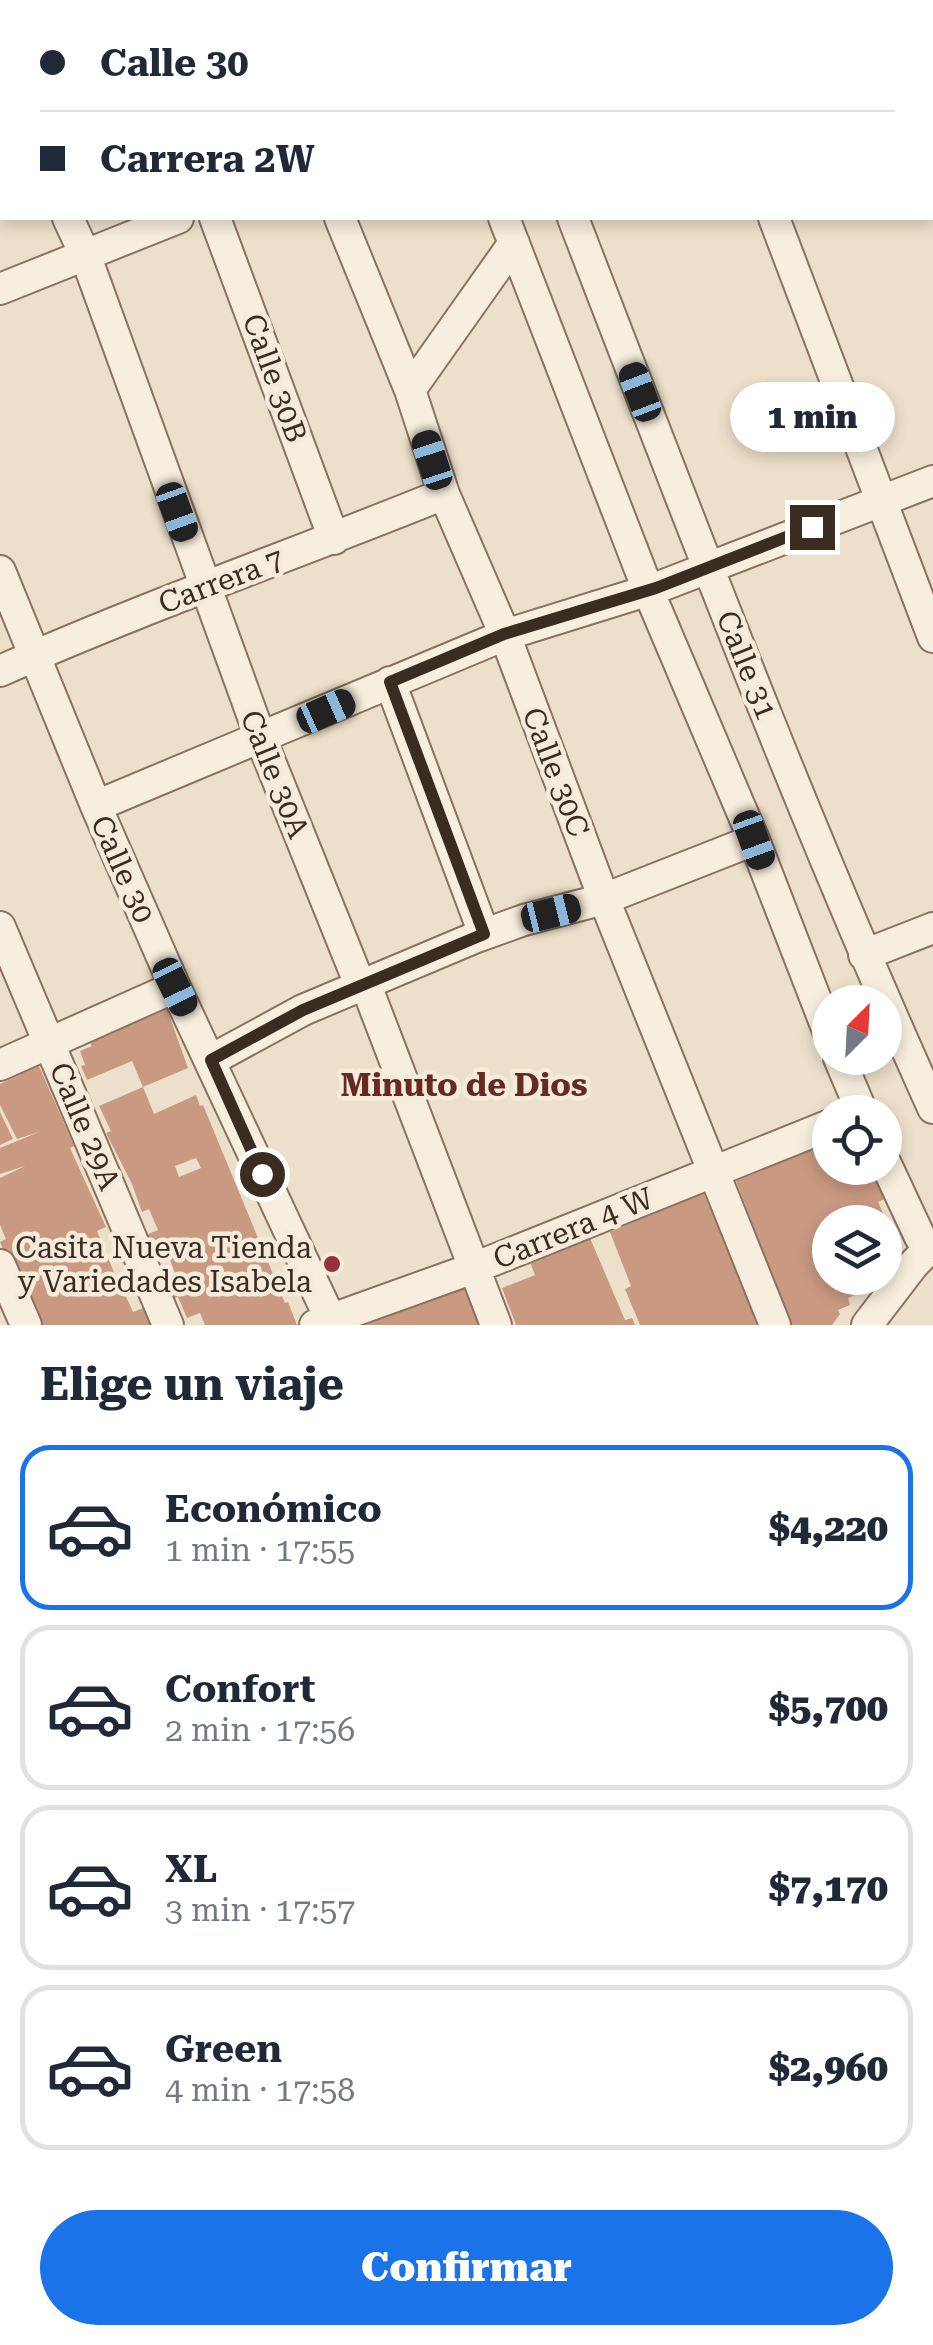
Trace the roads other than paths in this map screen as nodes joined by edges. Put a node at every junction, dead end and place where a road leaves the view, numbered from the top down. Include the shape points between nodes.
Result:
1 (69, 220) edge
2 (173, 220) edge
3 (217, 220) edge
4 (341, 220) edge
5 (574, 220) edge
6 (775, 220) edge
7 (508, 230) edge
8 (86, 257) junction
9 (0, 289) edge
10 (410, 390) junction
11 (933, 481) edge
12 (444, 494) junction
13 (883, 500) junction
14 (334, 539) junction
15 (707, 568) junction
16 (0, 571) edge
17 (203, 586) junction
18 (648, 590) junction
19 (504, 634) junction
20 (933, 636) edge
21 (36, 655) junction
22 (0, 671) edge
23 (390, 682) junction
24 (261, 739) junction
25 (96, 806) junction
26 (754, 840) junction
27 (604, 899) junction
28 (0, 927) edge
29 (933, 928) edge
30 (484, 934) junction
31 (864, 955) junction
32 (361, 984) junction
33 (175, 987) junction
34 (812, 990) edge
35 (50, 1042) junction
36 (211, 1060) junction
37 (0, 1065) edge
38 (933, 1108) edge
39 (812, 1131) edge
40 (714, 1172) junction
41 (896, 1185) edge
42 (932, 1246) edge
43 (0, 1265) edge
44 (474, 1268) junction
45 (326, 1323) edge
46 (26, 1325) edge
47 (168, 1325) edge
48 (496, 1325) edge
49 (776, 1325) edge
50 (866, 1325) edge

1 - 8 street, Calle 30A
2 - 8 street
3 - 14 street, Calle 30B
4 - 10 street, Calle 30C
5 - 15 street, Calle 31
6 - 13 street
7 - 10 street
7 - 18 street, Calle 31
8 - 9 street
8 - 17 street, Calle 30A
10 - 12 street, Calle 30C
11 - 13 street
12 - 14 street, Carrera 7
12 - 19 street, Calle 30C
13 - 15 street
13 - 20 street
14 - 17 street, Carrera 7
15 - 18 street
15 - 31 street, Calle 31
16 - 21 street, Calle 30
17 - 21 street, Carrera 7
17 - 24 street, Calle 30A
18 - 19 street
18 - 26 street, Calle 31
19 - 23 street
19 - 27 street, Calle 30C
21 - 22 street, Carrera 7
21 - 25 street, Calle 30
23 - 24 street
23 - 30 street
24 - 25 street
24 - 32 street, Calle 30A
25 - 33 street, Calle 30
26 - 27 street
26 - 34 street, Calle 31
27 - 30 street
27 - 40 street, Calle 30C
28 - 35 street, Calle 29A
29 - 31 street
30 - 32 street
31 - 38 street, Calle 31
32 - 36 street
32 - 44 street, Calle 30A
33 - 35 street
33 - 36 street, Calle 30
35 - 37 street
35 - 47 street, Calle 29A
36 - 45 street, Calle 30
39 - 40 street, Carrera 4 W
40 - 44 street, Carrera 4 W
40 - 49 street, Calle 30C
41 - 42 street via 920,1237
42 - 50 street
43 - 46 street
44 - 45 street, Carrera 4 W
44 - 48 street, Calle 30A

